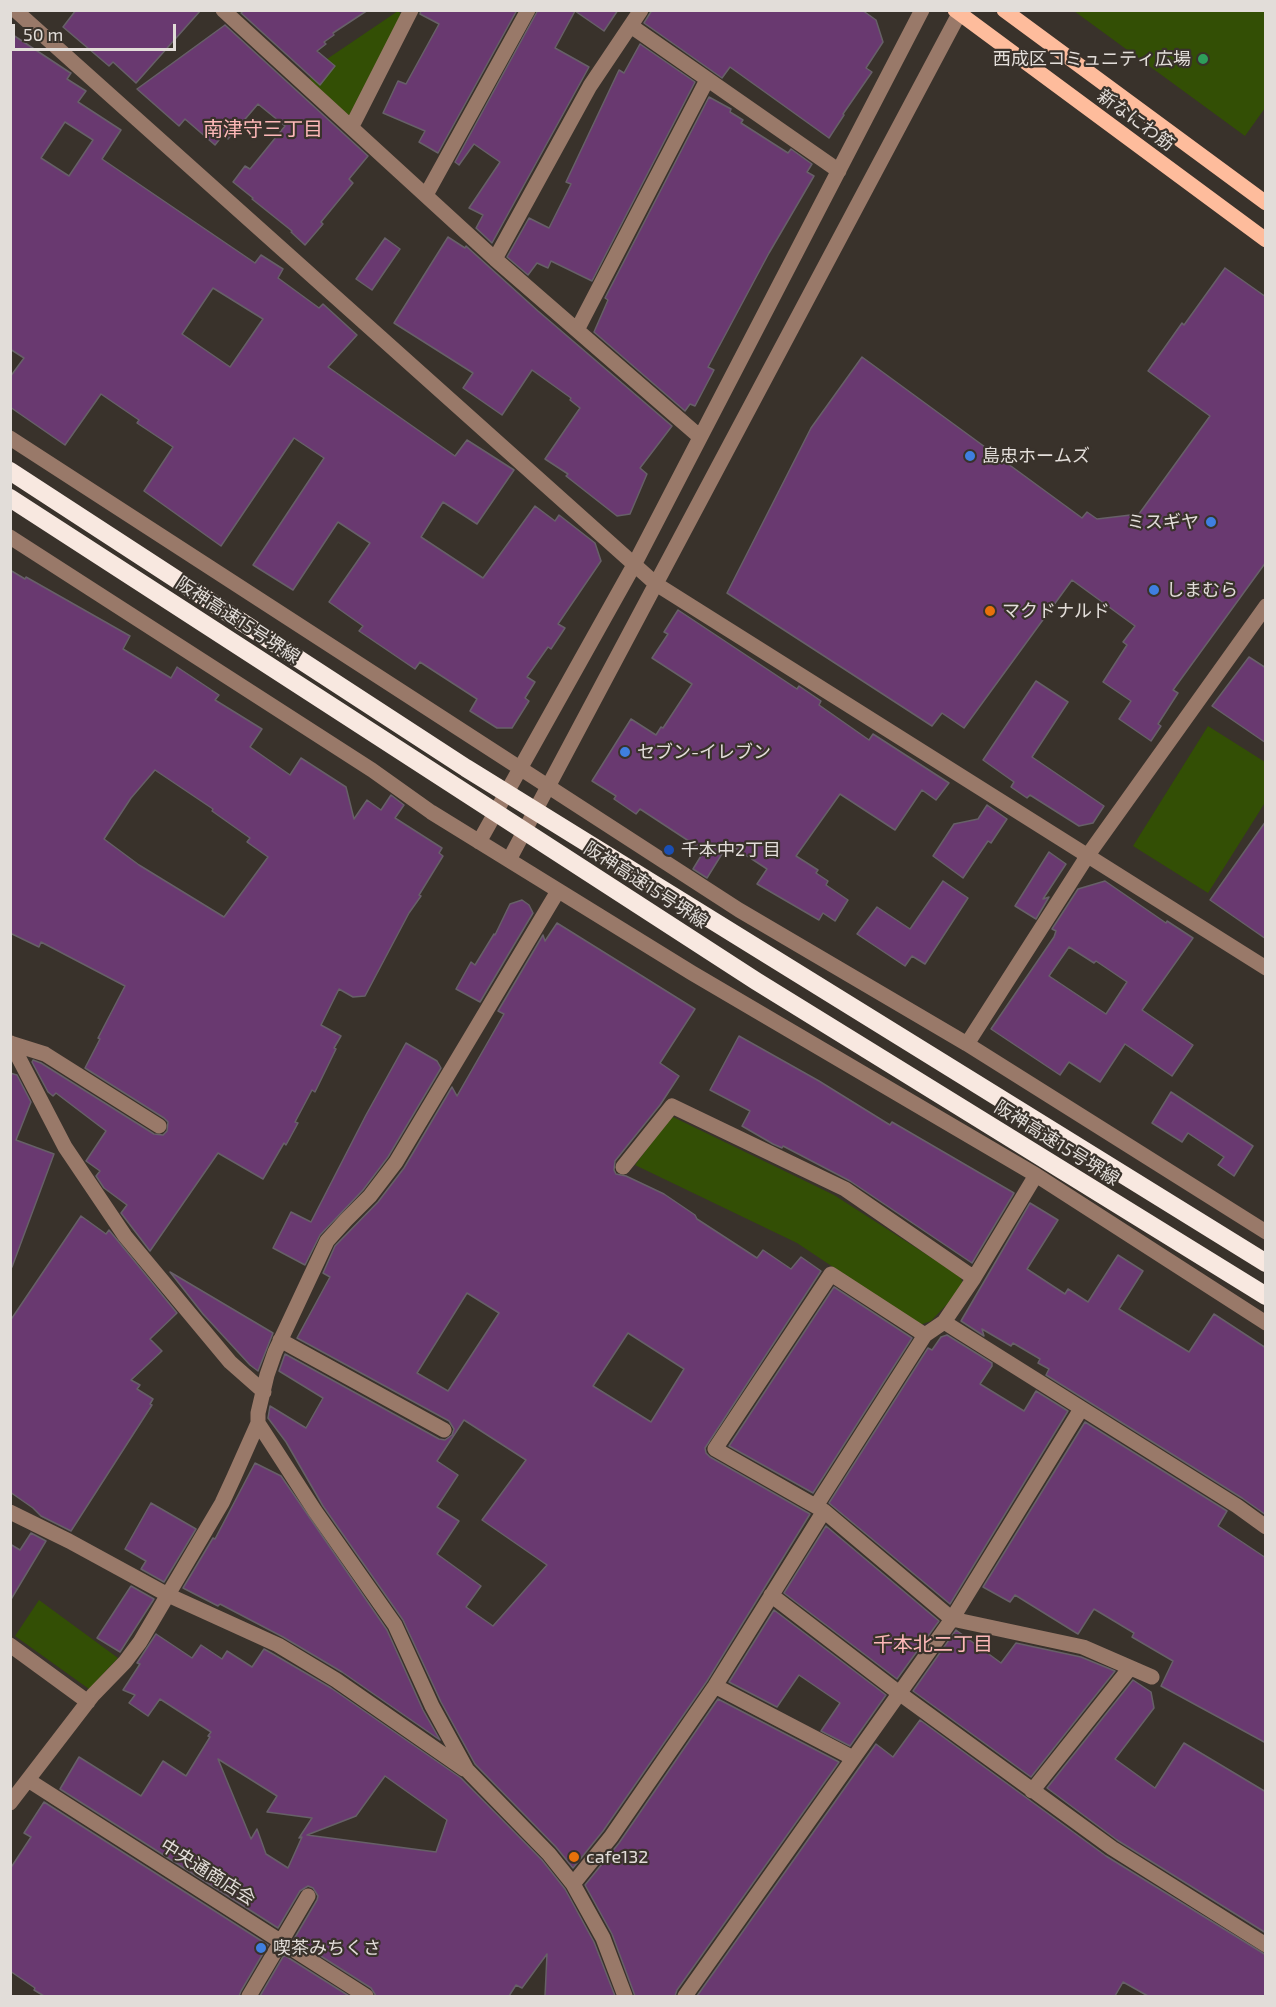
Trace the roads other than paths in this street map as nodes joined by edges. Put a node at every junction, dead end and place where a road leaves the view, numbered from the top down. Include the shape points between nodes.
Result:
1 (15, 10) edge
2 (411, 10) edge
3 (528, 10) edge
4 (641, 10) edge
5 (922, 10) edge
6 (1004, 10) edge
7 (226, 11) edge
8 (957, 12) edge
9 (630, 26) junction
10 (707, 80) junction
11 (351, 126) junction
12 (839, 171) junction
13 (426, 195) junction
14 (1266, 203) edge
15 (1266, 240) edge
16 (495, 259) junction
17 (577, 330) junction
18 (700, 437) junction
19 (10, 438) edge
20 (10, 471) edge
21 (10, 498) edge
22 (10, 537) edge
23 (634, 565) junction
24 (656, 584) junction
25 (1266, 606) edge
26 (520, 768) junction
27 (548, 785) junction
28 (479, 842) junction
29 (1088, 855) junction
30 (509, 860) junction
31 (558, 891) junction
32 (1266, 968) edge
33 (11, 1044) edge
34 (967, 1044) junction
35 (159, 1126) dead end
36 (623, 1167) dead end
37 (1036, 1175) junction
38 (1266, 1232) edge
39 (1266, 1263) edge
40 (974, 1278) junction
41 (1266, 1296) edge
42 (944, 1322) junction
43 (1266, 1323) edge
44 (925, 1335) junction
45 (280, 1340) junction
46 (264, 1392) junction
47 (1081, 1409) junction
48 (258, 1423) junction
49 (444, 1430) dead end
50 (820, 1509) junction
51 (10, 1512) edge
52 (1266, 1527) edge
53 (168, 1595) junction
54 (771, 1595) junction
55 (952, 1619) junction
56 (10, 1645) edge
57 (1130, 1668) junction
58 (1152, 1677) dead end
59 (715, 1686) junction
60 (899, 1693) junction
61 (88, 1702) junction
62 (853, 1758) junction
63 (467, 1770) junction
64 (28, 1780) junction
65 (1032, 1791) junction
66 (10, 1803) edge
67 (573, 1884) junction
68 (308, 1896) dead end
69 (282, 1942) junction
70 (1266, 1945) edge
71 (249, 1996) edge
72 (366, 1996) edge
73 (625, 1996) edge
74 (685, 1996) edge

1 - 23 street
2 - 11 street
3 - 13 street
4 - 9 street
5 - 12 street
6 - 14 main road, 新なにわ筋
7 - 11 street
8 - 15 main road, 新なにわ筋
8 - 24 street
9 - 10 street
9 - 16 street via 590,86
10 - 12 street
10 - 17 street
11 - 13 street
12 - 18 street
13 - 16 street
16 - 17 street
17 - 18 street
18 - 23 street
19 - 26 street
20 - 39 highway, 阪神高速15号堺線, bridge via 466,768
21 - 41 highway, 阪神高速15号堺線, bridge via 756,981
22 - 28 street
23 - 24 street
23 - 26 street
24 - 27 street
24 - 29 street
25 - 29 street
26 - 27 street
26 - 28 street
27 - 30 street
27 - 34 street via 739,910
28 - 30 street
29 - 32 street
29 - 34 street
30 - 31 street
31 - 37 street
31 - 45 street via 396,1162 327,1241
33 - 35 street via 45,1054
33 - 46 street via 65,1147 124,1236 230,1362
34 - 38 street
36 - 40 street via 672,1106 845,1189
37 - 40 street
37 - 43 street
40 - 42 street
42 - 44 street
42 - 47 street
44 - 50 street
44 - 50 street via 831,1274 715,1449
45 - 46 street
45 - 49 street
46 - 48 street
47 - 52 street
47 - 55 street
48 - 53 street via 222,1503
48 - 63 street via 394,1625
50 - 54 street
50 - 55 street
51 - 53 street
53 - 61 street via 140,1642
53 - 63 street via 278,1645
54 - 59 street
54 - 60 street
55 - 57 street via 1083,1647
55 - 60 street
56 - 61 street
57 - 58 street
57 - 65 street
59 - 62 street
59 - 67 street via 611,1838
60 - 62 street
60 - 65 street
61 - 64 street
62 - 74 street
63 - 67 street
64 - 66 street
64 - 69 street, 中央通商店会
65 - 70 street via 1112,1848
67 - 73 street via 603,1938
68 - 69 street
69 - 71 street
69 - 72 street, 中央通商店会

